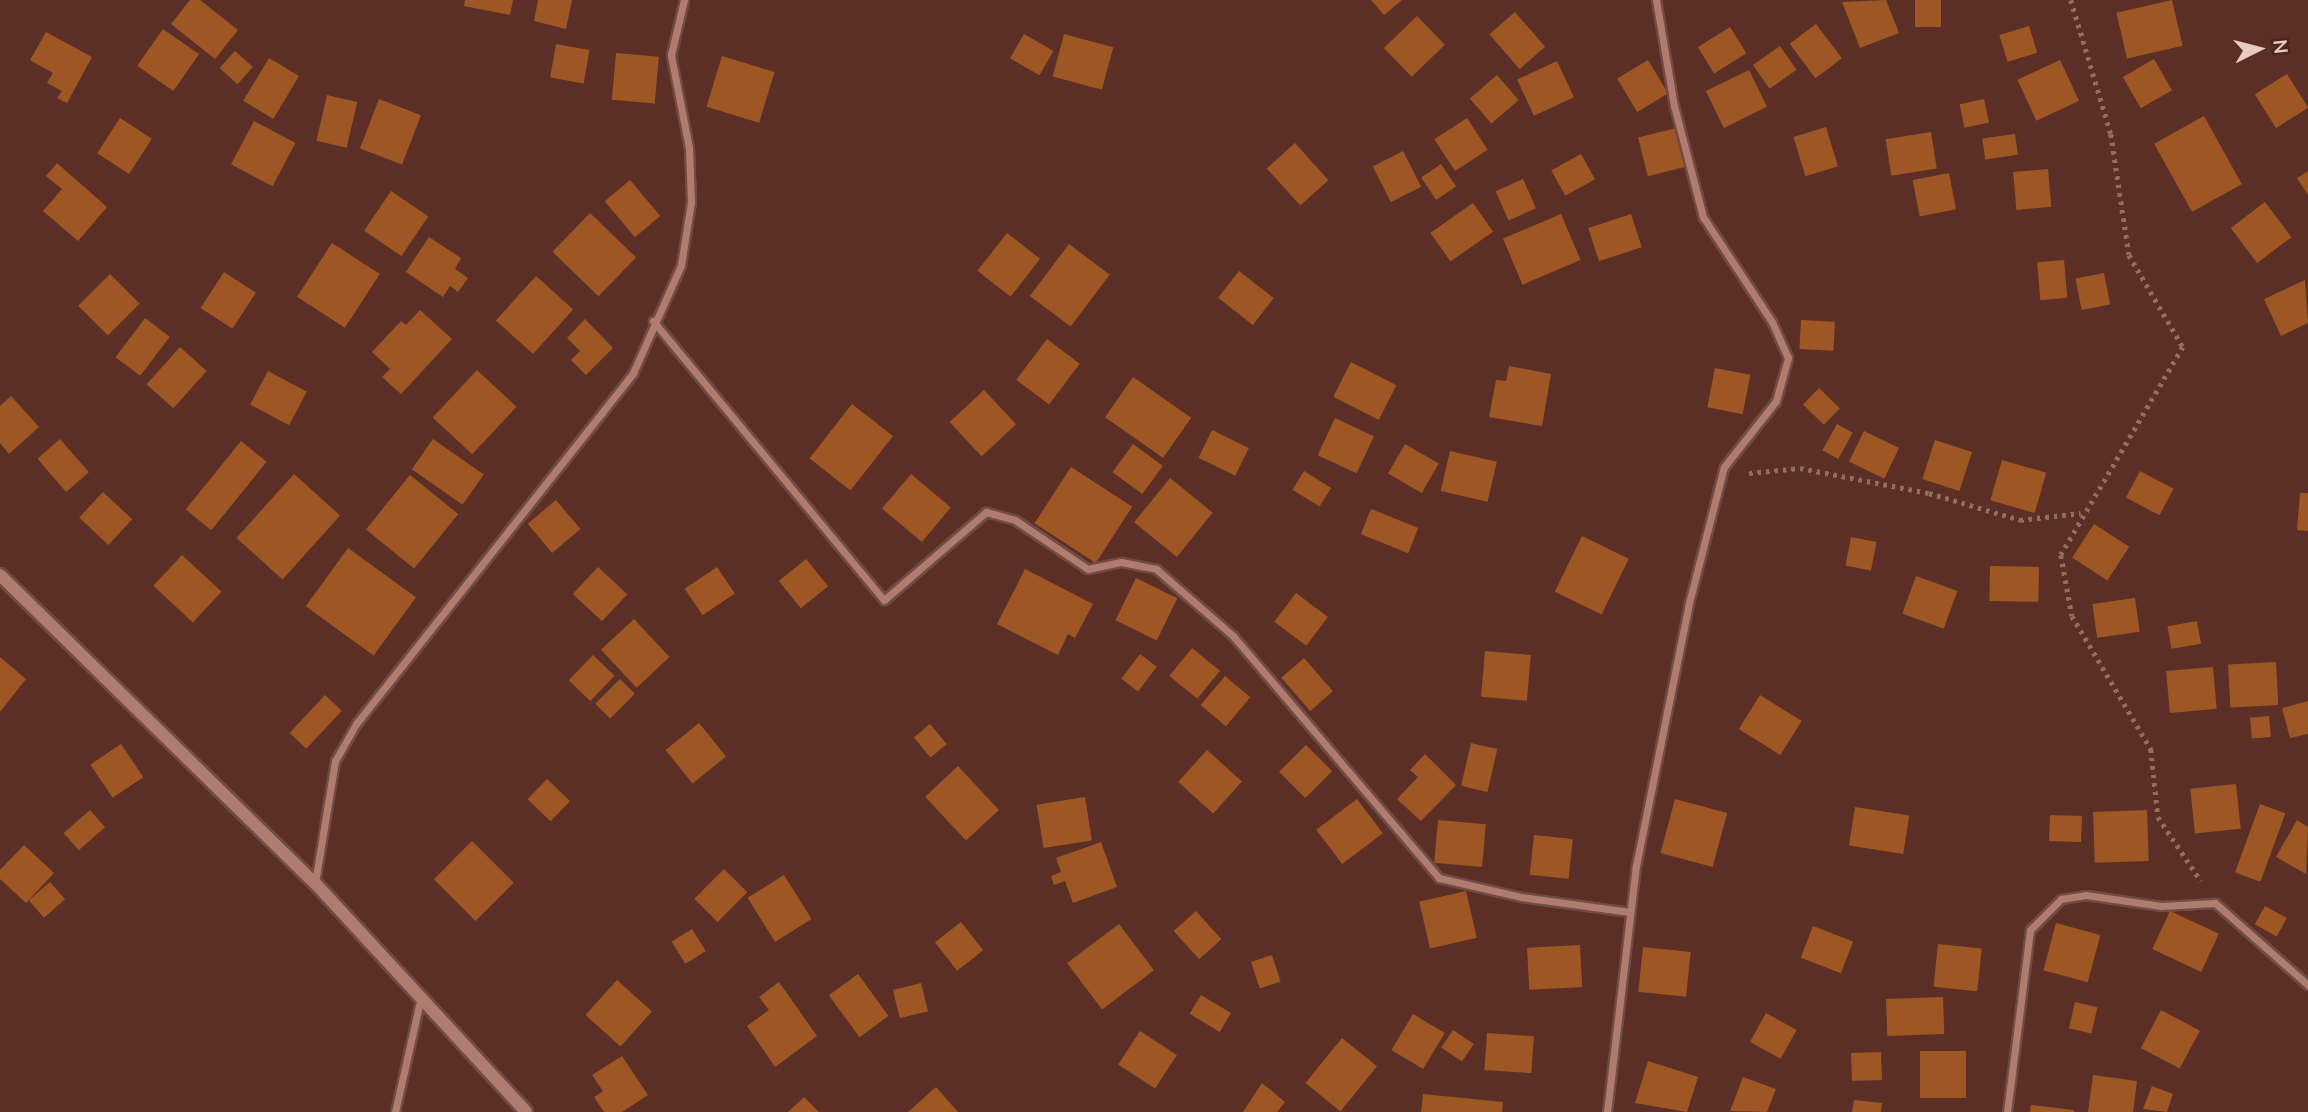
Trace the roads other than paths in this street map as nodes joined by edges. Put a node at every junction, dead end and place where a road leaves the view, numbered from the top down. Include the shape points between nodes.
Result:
1 (684, 0) edge
2 (1656, 0) edge
3 (653, 321) junction
4 (0, 575) edge
5 (315, 883) junction
6 (1630, 912) junction
7 (2308, 985) edge
8 (421, 1001) junction
9 (395, 1112) edge
10 (526, 1112) edge
11 (1608, 1112) edge
12 (2007, 1112) edge

1 - 3 street via 671,55 689,148 691,202 681,265
2 - 6 street via 1674,106 1703,217 1772,322 1788,358 1776,401 1724,467 1658,746
3 - 5 street via 633,373 356,724 335,761
3 - 6 street via 884,600 986,512 1015,520 1088,569 1121,562 1156,569 1233,636 1439,878 1521,897
4 - 5 street
5 - 8 street
6 - 11 street
7 - 12 street via 2215,902 2161,906 2086,895 2061,899 2030,930
8 - 9 street
8 - 10 street

